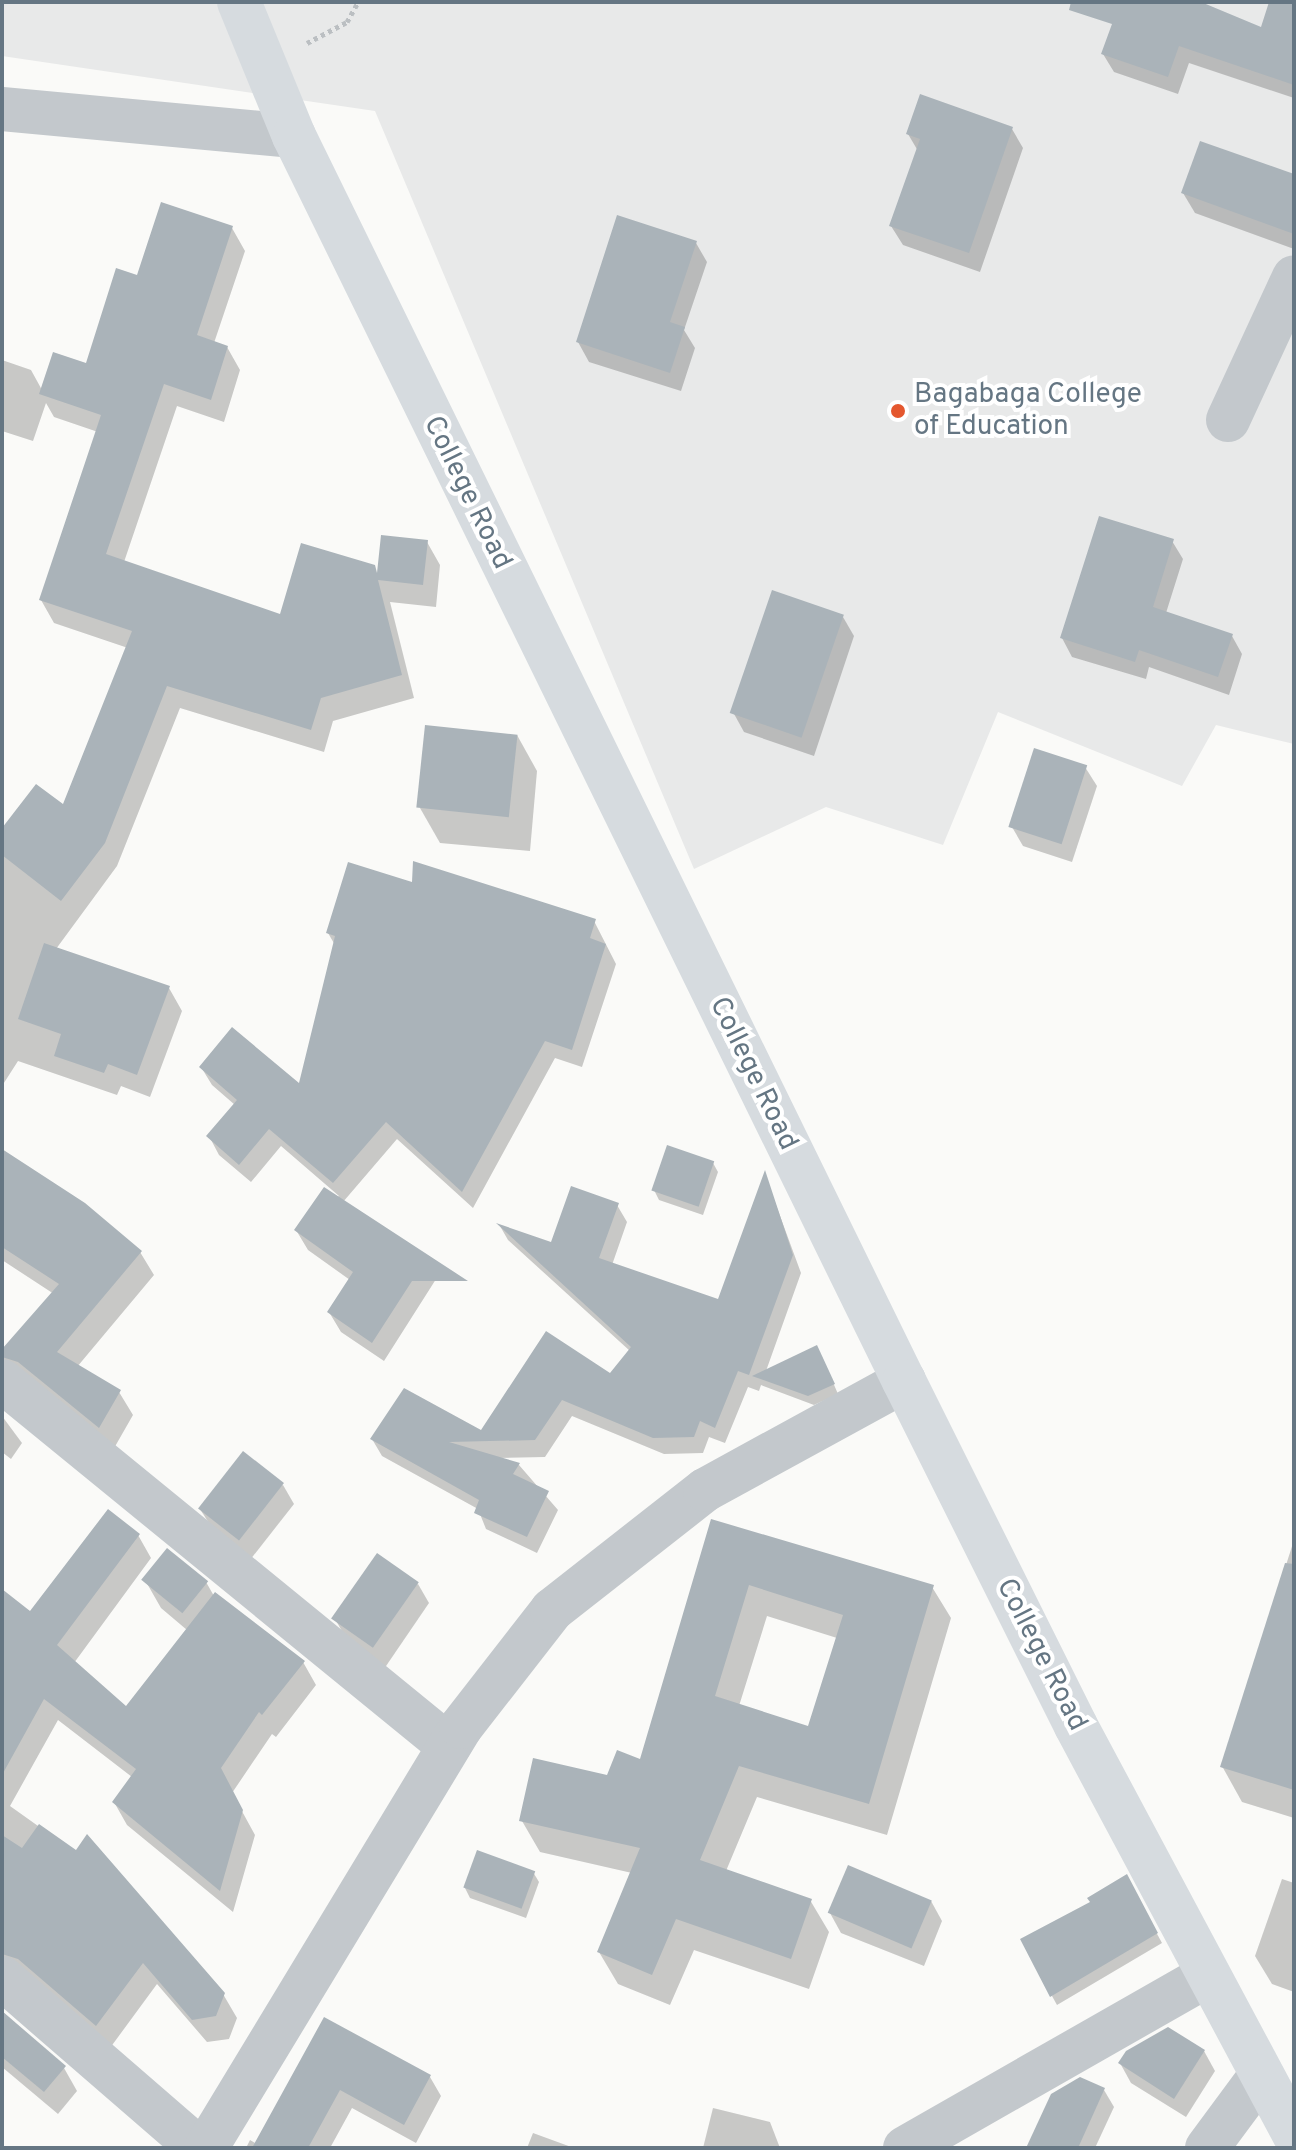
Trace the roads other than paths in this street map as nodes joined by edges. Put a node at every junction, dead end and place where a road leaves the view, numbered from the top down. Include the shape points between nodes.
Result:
1 (239, 2) edge
2 (2, 109) edge
3 (294, 136) junction
4 (1294, 277) edge
5 (1228, 420) dead end
6 (2, 1381) edge
7 (904, 1381) junction
8 (449, 1746) junction
9 (1208, 1975) junction
10 (2, 1978) edge
11 (1261, 2075) junction
12 (1294, 2134) edge
13 (198, 2148) edge
14 (206, 2148) edge
15 (905, 2148) edge
16 (1207, 2148) edge

1 - 3 street, College Road
2 - 3 street
3 - 7 street, College Road
4 - 5 street
6 - 8 street
7 - 8 street via 705,1490 552,1610
7 - 9 street, College Road via 1076,1726
8 - 14 street
9 - 11 street, College Road
9 - 15 street
10 - 13 street
11 - 12 street, College Road
11 - 16 street

